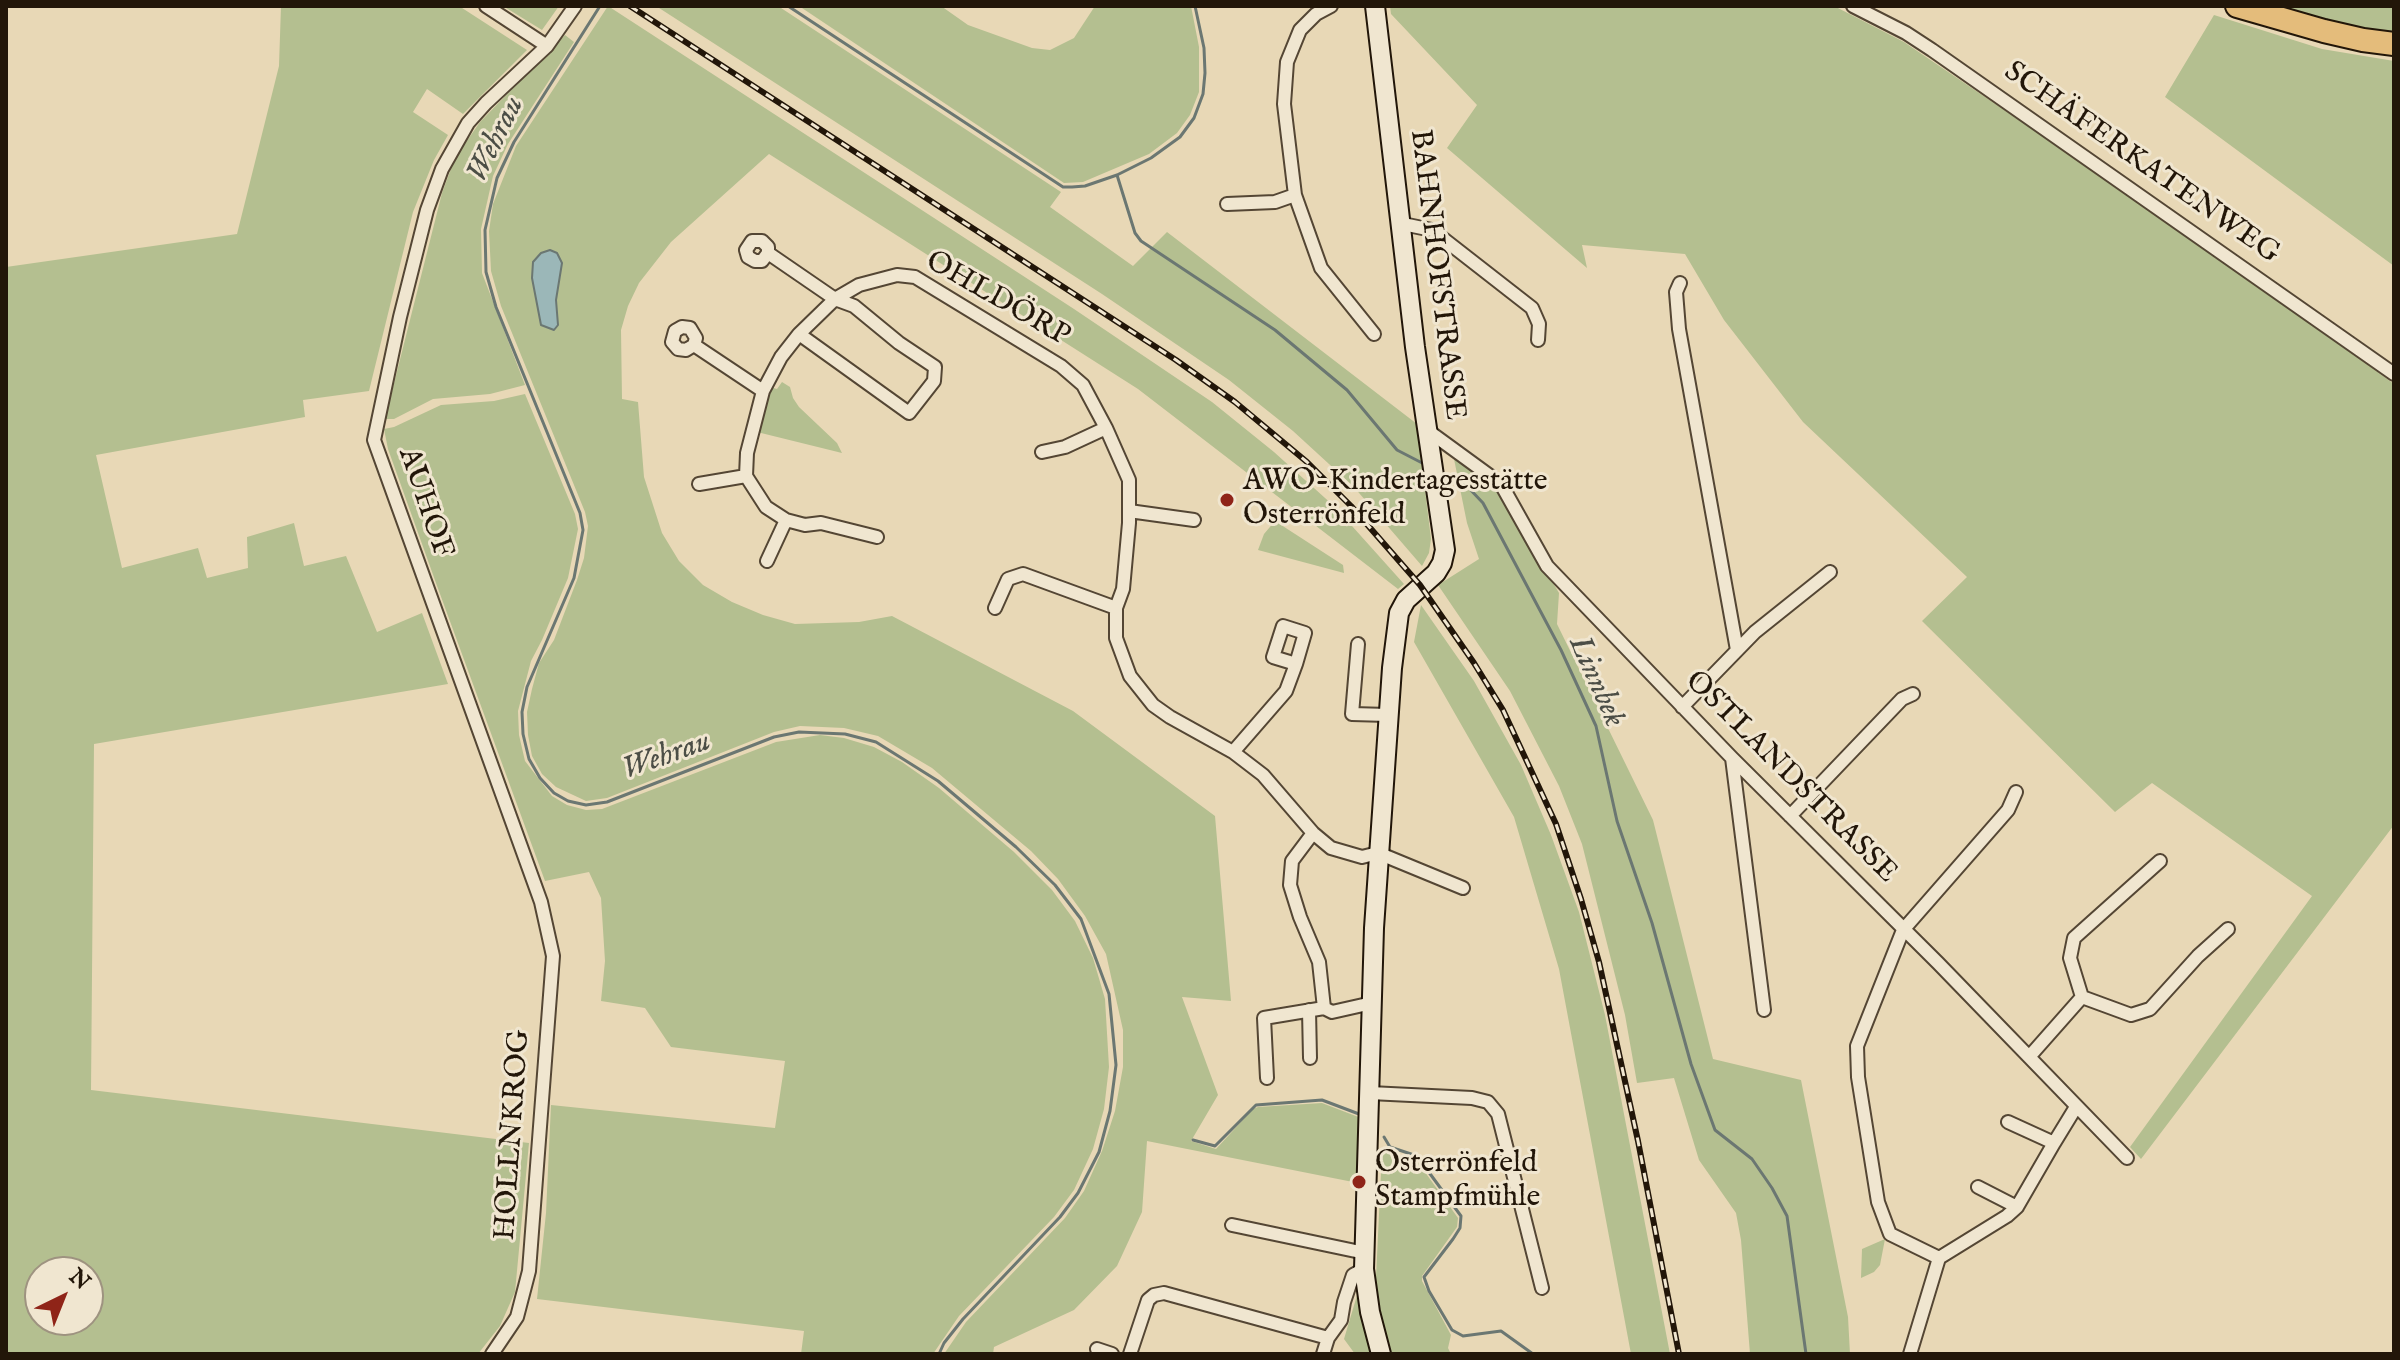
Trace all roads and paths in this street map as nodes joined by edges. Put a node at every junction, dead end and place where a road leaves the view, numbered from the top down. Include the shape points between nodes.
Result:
1 (486, 6) edge
2 (575, 6) edge
3 (1331, 6) edge
4 (1375, 6) edge
5 (1853, 6) edge
6 (2237, 6) edge
7 (2390, 42) edge
8 (547, 46) junction
9 (1295, 195) junction
10 (1227, 204) dead end
11 (1403, 224) junction
12 (768, 253) dead end
13 (1678, 287) dead end
14 (835, 299) junction
15 (799, 334) junction
16 (1374, 334) dead end
17 (1538, 340) dead end
18 (694, 345) dead end
19 (2394, 374) edge
20 (763, 391) junction
21 (1106, 428) junction
22 (1427, 430) junction
23 (1042, 452) dead end
24 (746, 476) junction
25 (699, 484) dead end
26 (1129, 511) junction
27 (786, 520) junction
28 (1194, 520) dead end
29 (877, 537) dead end
30 (767, 561) dead end
31 (1830, 572) dead end
32 (995, 608) dead end
33 (1116, 608) junction
34 (1358, 644) dead end
35 (1737, 650) junction
36 (1296, 664) dead end
37 (1913, 694) dead end
38 (1682, 707) junction
39 (1388, 715) junction
40 (1233, 752) junction
41 (1732, 758) junction
42 (2016, 792) dead end
43 (1790, 816) junction
44 (1313, 833) junction
45 (1378, 853) junction
46 (2160, 861) dead end
47 (1463, 888) dead end
48 (2228, 929) dead end
49 (1903, 930) junction
50 (553, 956) joint
51 (2082, 997) junction
52 (1372, 1003) junction
53 (1324, 1008) junction
54 (1309, 1010) junction
55 (1764, 1010) dead end
56 (2029, 1057) junction
57 (1310, 1058) dead end
58 (1267, 1078) dead end
59 (1370, 1093) junction
60 (2076, 1107) junction
61 (2008, 1122) dead end
62 (2054, 1143) junction
63 (2127, 1158) dead end
64 (1978, 1187) dead end
65 (2017, 1207) junction
66 (1232, 1225) dead end
67 (1365, 1255) junction
68 (1939, 1258) junction
69 (1542, 1288) dead end
70 (1328, 1338) junction
71 (1097, 1349) dead end
72 (492, 1354) edge
73 (1112, 1354) edge
74 (1130, 1354) edge
75 (1323, 1354) edge
76 (1381, 1354) edge
77 (1910, 1354) edge

1 - 8 street
2 - 8 street, AUHOF
3 - 9 street via 1300,30 1287,62 1284,104
4 - 11 main road, BAHNHOFSTRASSE
5 - 19 street, SCHÄFERKATENWEG via 1932,50
6 - 7 highway via 2310,28
8 - 50 street, AUHOF via 468,123 442,169 427,210 374,440 541,902
9 - 10 street via 1275,202
9 - 16 street via 1321,268
11 - 17 street via 1432,230 1532,308
11 - 22 main road, BAHNHOFSTRASSE
12 - 14 street
13 - 35 street via 1679,329
14 - 15 street, OHLDÖRP
14 - 15 street via 854,306 935,367 934,381 909,413
14 - 21 street, OHLDÖRP via 876,280 915,277 1061,366 1083,385
15 - 20 street, OHLDÖRP
18 - 20 street
20 - 24 street, OHLDÖRP
21 - 23 street
21 - 26 street, OHLDÖRP via 1129,480
22 - 38 street, OSTLANDSTRASSE via 1501,484 1547,566
22 - 39 main road, BAHNHOFSTRASSE via 1445,550 1436,573 1399,613
24 - 25 street
24 - 27 street via 766,507
26 - 28 street
26 - 33 street, OHLDÖRP via 1123,589
27 - 29 street
27 - 30 street
31 - 35 street
32 - 33 street via 1008,579 1023,574
33 - 40 street, OHLDÖRP via 1116,638 1130,676 1162,711
34 - 39 street via 1352,714
35 - 38 street
36 - 40 street via 1286,691
37 - 43 street via 1902,699
38 - 41 street, OSTLANDSTRASSE
39 - 45 main road
40 - 44 street, OHLDÖRP via 1263,775
41 - 43 street, OSTLANDSTRASSE
41 - 55 street
42 - 49 street via 2008,810
43 - 49 street, OSTLANDSTRASSE
44 - 45 street, OHLDÖRP via 1331,848 1362,857
44 - 53 street via 1292,861 1290,885 1319,962
45 - 47 street, OHLDÖRP
45 - 52 main road
46 - 51 street via 2074,938 2070,958
48 - 51 street via 2150,1009 2131,1015
49 - 56 street, OSTLANDSTRASSE
49 - 68 street via 1857,1046 1858,1077 1878,1202 1890,1234
50 - 72 street, HOLLNKROG via 529,1271 517,1317
51 - 56 street
52 - 53 street via 1332,1012
52 - 59 main road
53 - 54 street
54 - 57 street
54 - 58 street via 1264,1018
56 - 60 street, OSTLANDSTRASSE
59 - 67 main road
59 - 69 street via 1488,1102 1498,1114
60 - 62 street
60 - 63 street, OSTLANDSTRASSE
61 - 62 street
62 - 65 street
64 - 65 street
65 - 68 street
66 - 67 street
67 - 70 street via 1353,1275 1341,1320
67 - 76 main road via 1370,1312
68 - 77 street
70 - 74 street via 1164,1293 1148,1300
70 - 75 street
71 - 73 street

